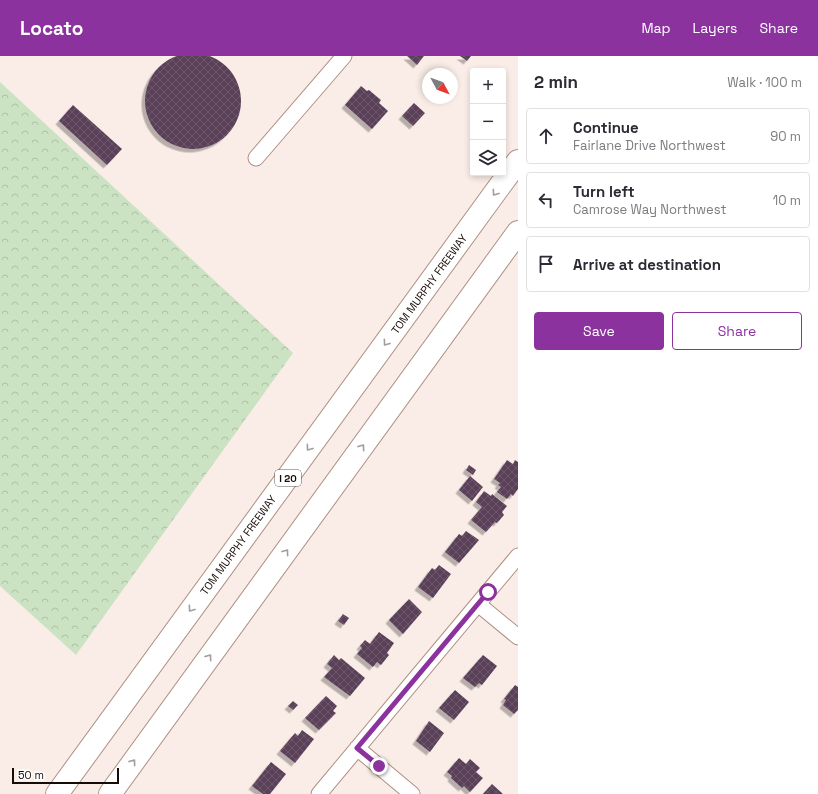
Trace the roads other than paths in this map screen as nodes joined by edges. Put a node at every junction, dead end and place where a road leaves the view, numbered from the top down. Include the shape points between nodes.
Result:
1 (344, 56) edge
2 (256, 158) dead end
3 (518, 161) edge
4 (518, 232) edge
5 (518, 556) edge
6 (478, 604) junction
7 (518, 637) edge
8 (357, 748) junction
9 (57, 794) edge
10 (110, 794) edge
11 (320, 794) edge
12 (412, 794) edge

1 - 2 street
3 -> 9 highway, TOM MURPHY FREEWAY / I 20
10 -> 4 highway
5 - 6 street
6 - 7 street
6 - 8 street
8 - 11 street
8 - 12 street

